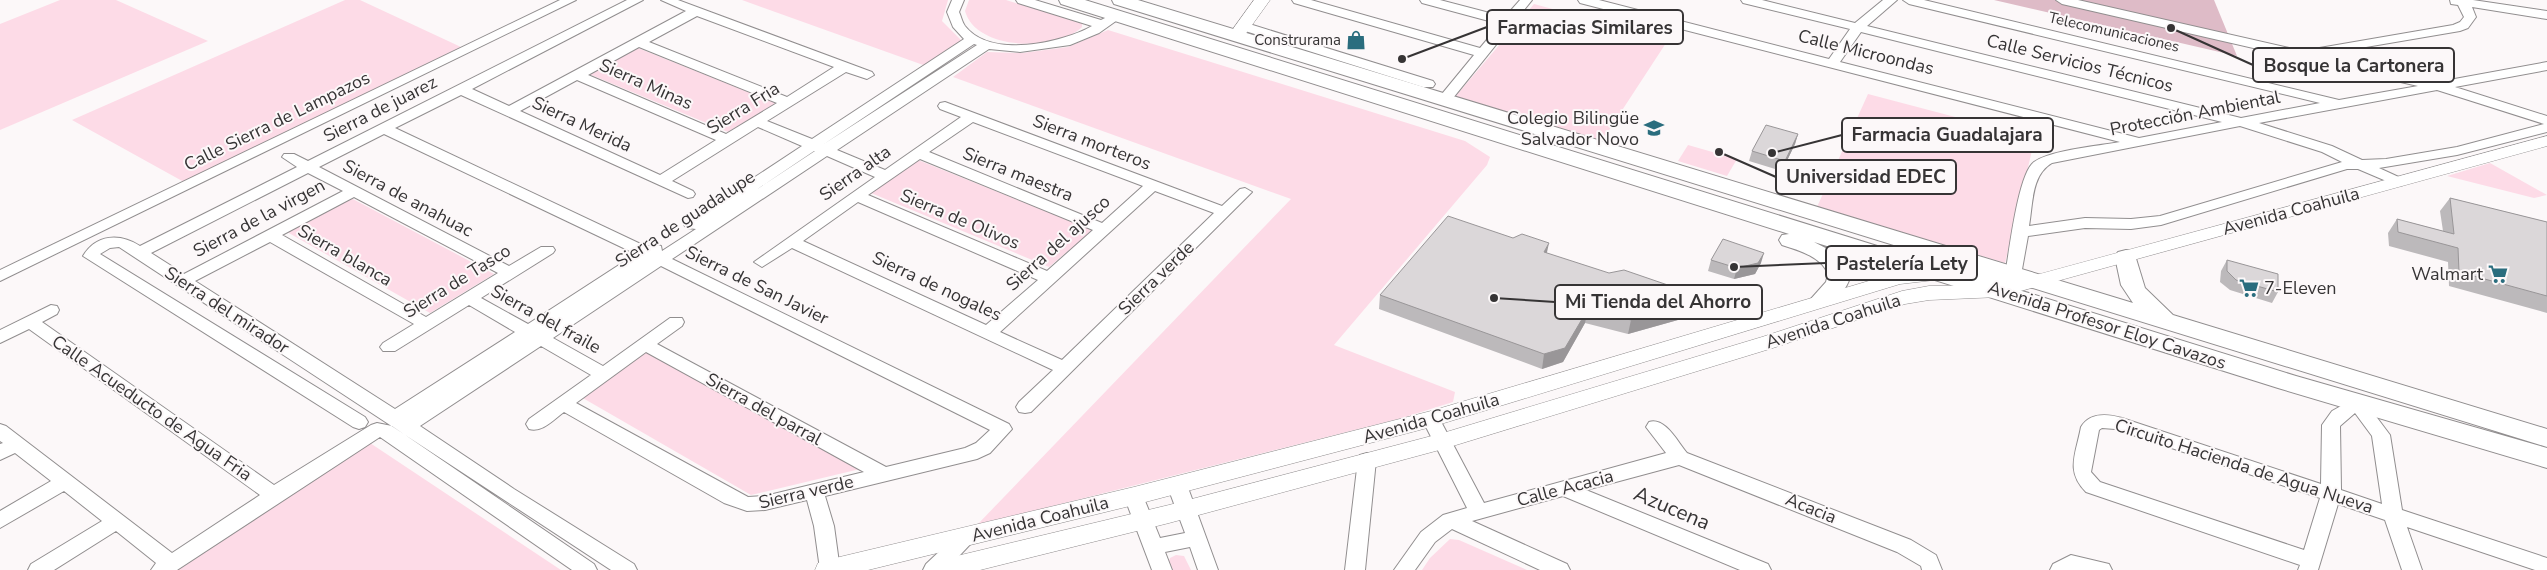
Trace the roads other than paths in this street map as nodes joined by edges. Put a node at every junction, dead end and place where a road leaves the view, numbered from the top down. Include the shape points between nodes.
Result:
1 (570, 0) edge
2 (637, 0) edge
3 (667, 0) edge
4 (958, 0) edge
5 (1022, 0) edge
6 (1067, 0) edge
7 (1262, 0) edge
8 (1298, 0) edge
9 (1426, 0) edge
10 (1526, 0) edge
11 (1584, 0) edge
12 (1747, 0) edge
13 (1891, 0) edge
14 (1909, 0) edge
15 (2062, 0) edge
16 (2459, 1) edge
17 (1939, 3) edge
18 (696, 11) junction
19 (1125, 12) edge
20 (2547, 15) edge
21 (1508, 22) junction
22 (1858, 27) junction
23 (1234, 37) junction
24 (638, 42) junction
25 (979, 42) junction
26 (1483, 53) junction
27 (2302, 54) junction
28 (1833, 63) junction
29 (2547, 66) edge
30 (844, 67) junction
31 (577, 75) junction
32 (867, 75) dead end
33 (1428, 84) dead end
34 (2438, 86) junction
35 (460, 90) junction
36 (1444, 100) junction
37 (788, 102) junction
38 (2340, 104) junction
39 (945, 106) dead end
40 (510, 111) junction
41 (972, 116) junction
42 (2547, 121) edge
43 (758, 122) junction
44 (2241, 122) junction
45 (383, 128) junction
46 (2547, 128) edge
47 (1506, 138) junction
48 (727, 140) junction
49 (2547, 141) edge
50 (2138, 142) junction
51 (819, 148) junction
52 (918, 153) junction
53 (289, 157) dead end
54 (2359, 163) junction
55 (306, 166) junction
56 (884, 176) junction
57 (661, 181) junction
58 (2398, 182) junction
59 (1153, 185) junction
60 (354, 191) junction
61 (1245, 192) dead end
62 (688, 194) dead end
63 (856, 196) junction
64 (1225, 212) junction
65 (1744, 225) junction
66 (1104, 229) junction
67 (2019, 232) junction
68 (1812, 233) junction
69 (270, 236) junction
70 (792, 242) junction
71 (547, 250) dead end
72 (140, 252) junction
73 (654, 257) junction
74 (2126, 257) junction
75 (762, 262) dead end
76 (510, 273) junction
77 (0, 276) edge
78 (1048, 278) junction
79 (183, 281) junction
80 (2034, 282) junction
81 (1943, 283) junction
82 (2006, 283) junction
83 (468, 298) junction
84 (1819, 309) junction
85 (51, 310) dead end
86 (30, 321) junction
87 (676, 322) dead end
88 (2167, 322) junction
89 (426, 324) junction
90 (989, 332) junction
91 (534, 335) junction
92 (0, 337) edge
93 (646, 344) junction
94 (283, 347) junction
95 (389, 347) dead end
96 (2262, 352) junction
97 (260, 360) junction
98 (1064, 368) junction
99 (604, 374) junction
100 (2356, 403) junction
101 (563, 404) junction
102 (1025, 407) dead end
103 (2457, 411) junction
104 (1431, 419) junction
105 (359, 422) dead end
106 (401, 422) junction
107 (535, 424) dead end
108 (1655, 427) dead end
109 (1002, 429) joint
110 (0, 431) edge
111 (2547, 438) edge
112 (1443, 441) junction
113 (8, 449) edge
114 (1680, 458) junction
115 (2547, 458) edge
116 (1367, 460) junction
117 (883, 474) junction
118 (66, 481) junction
119 (1177, 485) junction
120 (1565, 489) junction
121 (814, 490) junction
122 (274, 495) junction
123 (2331, 495) junction
124 (1134, 496) junction
125 (1186, 510) junction
126 (1478, 511) junction
127 (2393, 515) junction
128 (0, 520) edge
129 (117, 520) junction
130 (1450, 520) junction
131 (1142, 521) junction
132 (967, 537) junction
133 (1196, 538) junction
134 (1153, 547) junction
135 (2309, 565) edge
136 (166, 566) edge
137 (2547, 566) edge
138 (38, 570) edge
139 (587, 570) edge
140 (627, 570) edge
141 (829, 570) edge
142 (933, 570) edge
143 (940, 570) edge
144 (1162, 570) edge
145 (1208, 570) edge
146 (1355, 570) edge
147 (1404, 570) edge
148 (1560, 570) edge
149 (1761, 570) edge
150 (1932, 570) edge
151 (2060, 570) edge
152 (2102, 570) edge
153 (2412, 570) edge

1 - 77 street, Calle Sierra de Lampazos
2 - 35 street, Sierra de juarez
3 - 18 street
4 - 25 street via 953,12 954,20 958,27
5 - 19 street
6 - 19 main road, Avenida Profesor Eloy Cavazos
7 - 23 street
8 - 26 street
9 - 21 street
10 - 21 street
11 - 28 street, Calle Microondas
12 - 22 street, Calle Servicios Técnicos
13 - 22 street
14 - 17 street, Telecomunicaciones
15 - 27 street
16 - 20 street
16 - 27 street via 2470,17 2464,25 2456,28
17 - 38 street, Telecomunicaciones
18 - 24 street
18 - 30 street
19 - 23 main road, Avenida Profesor Eloy Cavazos
19 - 25 street via 1078,38 1059,44 1012,48
21 - 26 street
22 - 28 street
22 - 44 street, Calle Servicios Técnicos
23 - 33 street
23 - 36 main road, Avenida Profesor Eloy Cavazos
23 - 47 main road, Avenida Profesor Eloy Cavazos
24 - 31 street
24 - 37 street
25 - 51 street, Sierra de guadalupe
26 - 36 street
27 - 34 street
28 - 50 street, Calle Microondas
29 - 34 street, Protección Ambiental
30 - 32 street
30 - 37 street, Sierra Fria
31 - 40 street
31 - 48 street, Sierra Minas
34 - 38 street, Protección Ambiental
34 - 42 street
35 - 40 street, Sierra Merida
35 - 45 street, Sierra de juarez
36 - 82 main road, Avenida Profesor Eloy Cavazos
37 - 43 street, Sierra Fria
38 - 44 street, Protección Ambiental
39 - 41 street, Sierra morteros
40 - 57 street, Sierra Merida
41 - 52 street, Sierra alta
41 - 59 street, Sierra morteros
43 - 48 street, Sierra Fria
43 - 51 street
44 - 50 street, Protección Ambiental
44 - 54 street, Calle Servicios Técnicos
45 - 55 street, Sierra de juarez
45 - 73 street, Sierra de San Javier
46 - 54 street via 2448,153 2386,163
47 - 65 main road via 1523,153 1539,160
47 - 68 main road, Avenida Profesor Eloy Cavazos
48 - 57 street, Sierra Fria
49 - 58 street, Avenida Coahuila
50 - 67 street, Protección Ambiental via 2048,160 2037,166 2030,178
51 - 56 street
51 - 73 street, Sierra de guadalupe
52 - 56 street, Sierra alta
52 - 66 street, Sierra maestra
53 - 55 street, Sierra de anahuac
54 - 58 street, Calle Servicios Técnicos
54 - 67 street via 2312,173 2161,220 2131,224 2085,223
55 - 60 street, Sierra de anahuac
55 - 72 street, Sierra de juarez
56 - 63 street, Sierra alta
57 - 62 street, Sierra Merida
58 - 74 street, Avenida Coahuila
59 - 64 street, Sierra morteros
59 - 66 street, Sierra del ajusco
60 - 69 street, Sierra de la virgen
60 - 76 street, Sierra de anahuac
61 - 64 street, Sierra verde
63 - 70 street, Sierra alta
63 - 78 street, Sierra de Olivos
64 - 98 street, Sierra verde
65 - 68 main road
65 - 84 main road via 1818,251 1836,266 1839,281
66 - 78 street, Sierra del ajusco
67 - 82 street, Protección Ambiental
68 - 81 main road, Avenida Profesor Eloy Cavazos
69 - 79 street, Sierra de la virgen
69 - 89 street, Sierra blanca
70 - 75 street, Sierra alta
70 - 90 street, Sierra de nogales
71 - 76 street, Sierra de Tasco
72 - 79 street, Sierra del mirador
72 - 97 street, Sierra del mirador via 116,241 98,247 91,256
73 - 91 street, Sierra de guadalupe
73 - 109 street, Sierra de San Javier
74 - 80 street, Avenida Coahuila
74 - 88 main road via 2130,283
76 - 83 street, Sierra de Tasco
78 - 90 street, Sierra del ajusco
79 - 94 street, Sierra del mirador
80 - 81 street, Avenida Coahuila
80 - 82 main road, Avenida Profesor Eloy Cavazos
80 - 88 main road, Avenida Profesor Eloy Cavazos
81 - 82 street, Avenida Coahuila
81 - 84 street, Avenida Coahuila via 1902,298
81 - 84 street, Avenida Coahuila via 1918,276 1898,278
82 - 100 main road, Avenida Profesor Eloy Cavazos
83 - 89 street, Sierra de Tasco
83 - 91 street, Sierra del fraile
84 - 104 street, Avenida Coahuila
84 - 112 street, Avenida Coahuila
85 - 86 street
86 - 92 street
86 - 122 street, Calle Acueducto de Agua Fria
87 - 93 street
88 - 96 main road, Avenida Profesor Eloy Cavazos
89 - 95 street, Sierra de Tasco
90 - 98 street, Sierra de nogales
91 - 99 street, Sierra del fraile
91 - 106 street, Sierra de guadalupe
93 - 99 street
93 - 117 street, Sierra del parral
94 - 97 street
94 - 106 street, Sierra del mirador
96 - 100 main road via 2325,381
96 - 103 main road, Avenida Profesor Eloy Cavazos
97 - 105 street, Sierra del mirador
98 - 102 street, Sierra verde
99 - 101 street
100 - 103 main road via 2404,401
100 - 115 main road, Avenida Profesor Eloy Cavazos
100 - 123 street via 2330,425
100 - 127 street via 2381,435
101 - 107 street
101 - 121 street, Sierra verde via 739,502 765,503
103 - 111 main road, Avenida Profesor Eloy Cavazos
104 - 112 street
104 - 119 street, Avenida Coahuila
106 - 140 street, Sierra del mirador
108 - 114 street
109 - 117 street, Sierra verde via 983,448 970,454
110 - 113 street
112 - 116 street, Avenida Coahuila
112 - 126 street
113 - 118 street
114 - 120 street, Calle Acacia
114 - 150 street, Acacia via 1904,546 1929,561
116 - 125 street, Avenida Coahuila
116 - 146 street
117 - 121 street, Sierra verde
118 - 128 street
118 - 129 street
119 - 124 street, Avenida Coahuila
119 - 125 street
120 - 126 street, Calle Acacia
120 - 149 street, Azucena
121 - 141 street via 824,526
122 - 136 street
122 - 139 street via 378,430 386,431
123 - 127 street, Circuito Hacienda de Agua Nueva
123 - 135 street
123 - 135 street, Circuito Hacienda de Agua Nueva via 2116,423 2099,422 2090,427 2082,467 2084,478 2093,487
124 - 131 street
124 - 132 street, Avenida Coahuila
125 - 131 street, Avenida Coahuila
125 - 133 street
126 - 130 street
127 - 137 street, Circuito Hacienda de Agua Nueva
127 - 153 street
129 - 136 street
129 - 138 street
130 - 147 street via 1428,537
130 - 148 street
131 - 134 street
131 - 143 street, Avenida Coahuila
132 - 141 street, Avenida Coahuila
132 - 142 street
133 - 134 street
133 - 145 street
134 - 144 street
151 - 152 street via 2071,563

